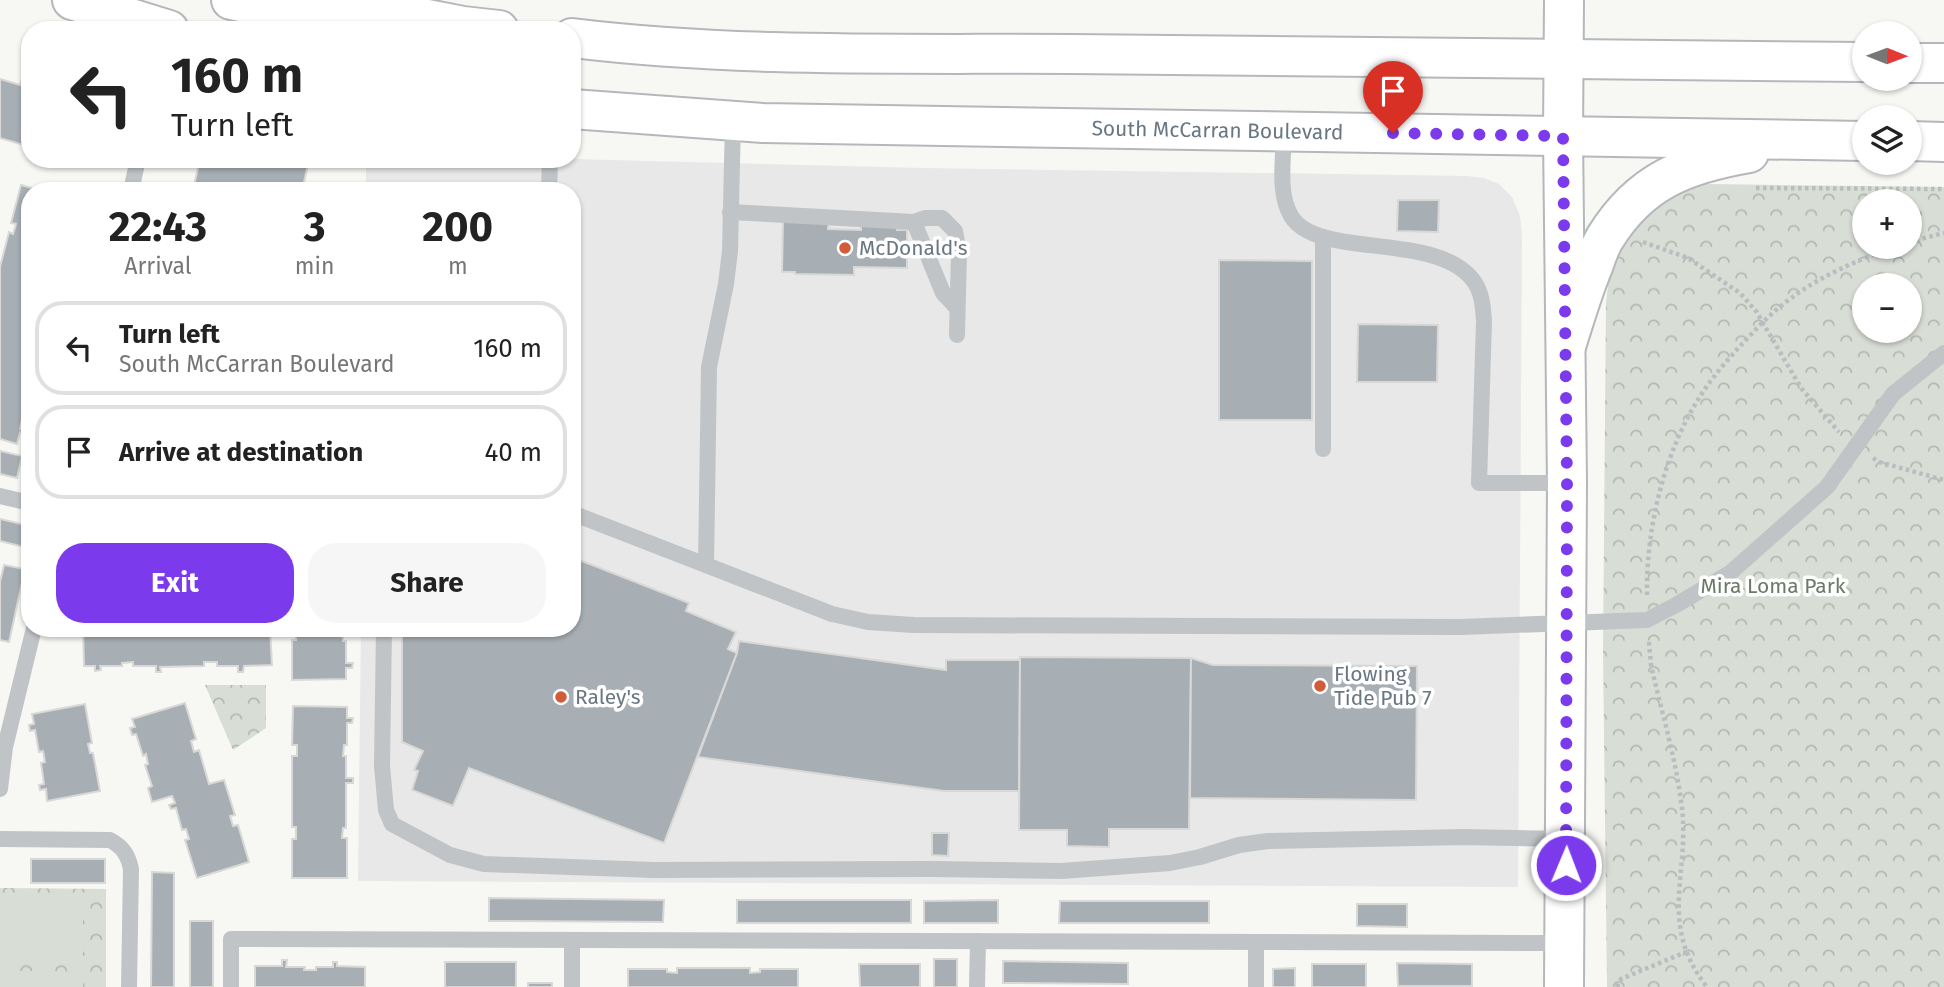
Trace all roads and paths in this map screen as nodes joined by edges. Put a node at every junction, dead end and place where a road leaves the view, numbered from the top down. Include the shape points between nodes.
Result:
1 (72, 0) edge
2 (231, 0) edge
3 (330, 0) edge
4 (1563, 0) edge
5 (140, 21) edge
6 (332, 21) edge
7 (410, 21) edge
8 (581, 39) edge
9 (1563, 57) junction
10 (1852, 62) edge
11 (1922, 62) edge
12 (1944, 63) edge
13 (581, 110) edge
14 (733, 120) junction
15 (1284, 131) junction
16 (1563, 136) junction
17 (1826, 140) junction
18 (1852, 141) edge
19 (1922, 141) edge
20 (1944, 142) edge
21 (1755, 188) dead end
22 (1944, 189) edge
23 (730, 212) junction
24 (914, 222) junction
25 (1944, 233) edge
26 (1323, 237) junction
27 (1636, 239) dead end
28 (1922, 239) edge
29 (957, 308) junction
30 (957, 335) dead end
31 (1566, 346) junction
32 (1944, 353) edge
33 (1855, 447) junction
34 (1323, 449) dead end
35 (1944, 480) edge
36 (1567, 483) junction
37 (0, 496) edge
38 (21, 501) edge
39 (581, 516) edge
40 (706, 565) junction
41 (1567, 623) junction
42 (32, 637) edge
43 (384, 637) edge
44 (0, 789) edge
45 (0, 839) edge
46 (1566, 839) junction
47 (572, 940) junction
48 (978, 941) junction
49 (1256, 942) junction
50 (1564, 943) junction
51 (1686, 952) dead end
52 (129, 987) edge
53 (231, 987) edge
54 (572, 987) edge
55 (977, 987) edge
56 (1256, 987) edge
57 (1564, 987) edge
58 (1617, 987) edge

1 - 5 main road
2 - 6 main road
3 - 7 main road
4 - 9 main road
8 - 9 main road via 779,52
9 - 10 main road
9 - 16 main road
11 - 12 main road
13 - 14 main road, South McCarran Boulevard
14 - 15 main road, South McCarran Boulevard
14 - 23 lane
15 - 16 main road, South McCarran Boulevard
15 - 26 lane via 1283,183 1288,208 1298,225
16 - 17 main road, South McCarran Boulevard
16 - 31 main road
17 - 18 main road, South McCarran Boulevard
17 - 31 main road via 1717,159 1679,171 1648,189 1627,207 1603,240
19 - 20 main road
21 - 22 path
23 - 24 lane
23 - 40 lane via 726,284 709,367
24 - 29 lane via 943,293
24 - 29 lane via 942,218 955,231
25 - 28 path
26 - 34 lane
26 - 36 lane via 1436,255 1473,280 1482,297 1484,321 1479,483
27 - 33 path via 1688,258 1741,293 1801,388
29 - 30 lane
31 - 36 main road
32 - 33 lane via 1893,394
33 - 35 path via 1879,462
33 - 41 lane via 1827,487 1730,573 1647,620
36 - 41 main road
37 - 38 lane
39 - 40 lane
40 - 41 lane via 832,614 868,622 1461,627
41 - 46 main road
42 - 44 lane via 5,747
43 - 46 lane via 382,766 386,810 392,824 450,855 484,864 654,870 1061,871 1170,863 1268,841
45 - 52 lane via 110,840 125,851 131,869
46 - 50 main road
47 - 48 lane
47 - 53 lane via 231,939
47 - 54 lane
48 - 49 lane
48 - 55 lane
49 - 50 lane
49 - 56 lane
50 - 57 main road
51 - 58 path via 1620,979

